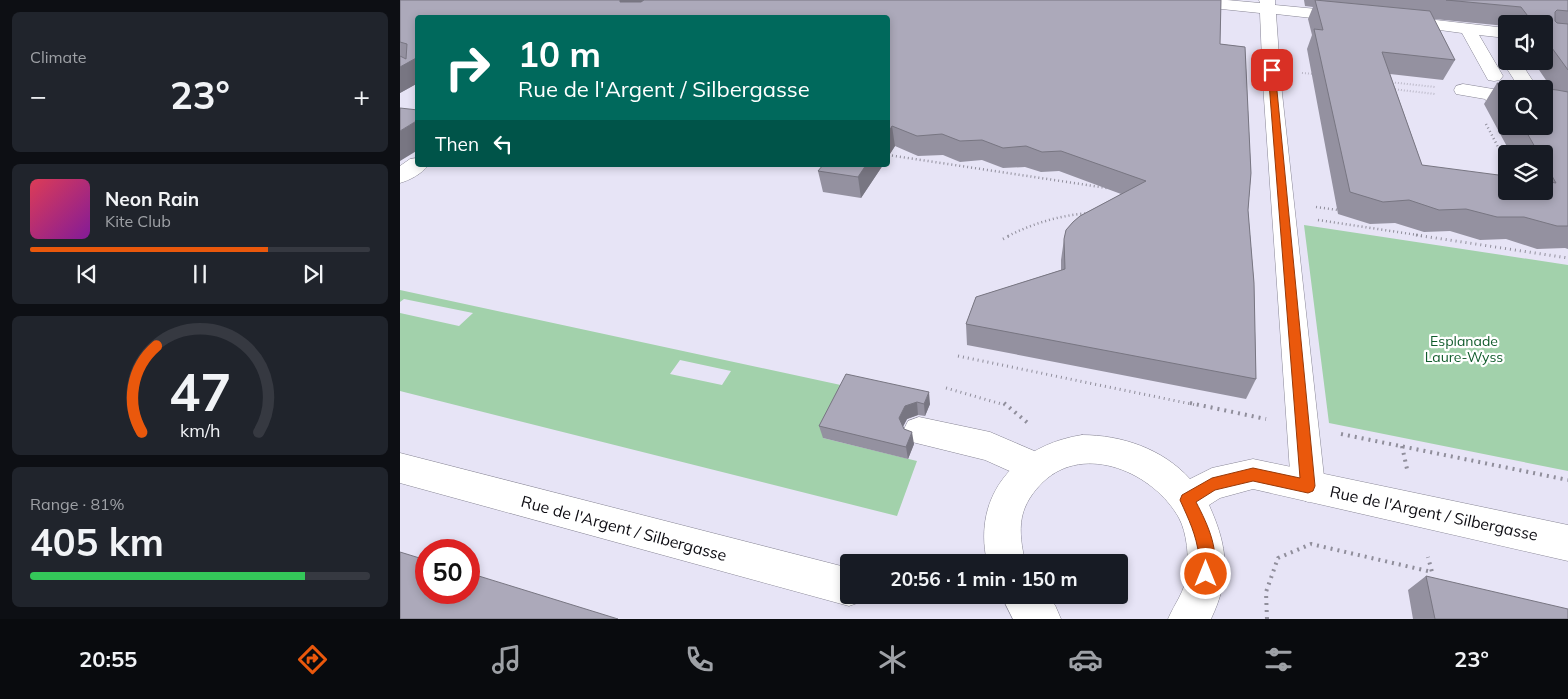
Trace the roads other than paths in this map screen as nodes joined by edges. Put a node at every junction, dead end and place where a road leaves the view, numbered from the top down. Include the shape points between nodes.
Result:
1 (1183, 0) edge
2 (1268, 4) edge
3 (1362, 18) edge
4 (1381, 20) edge
5 (1468, 29) junction
6 (1498, 32) edge
7 (1494, 76) dead end
8 (1463, 90) road end
9 (1498, 100) edge
10 (415, 166) edge
11 (400, 176) edge
12 (920, 431) dead end
13 (1034, 467) junction
14 (400, 468) edge
15 (1308, 486) junction
16 (1187, 500) junction
17 (1568, 542) edge
18 (1004, 554) edge
19 (840, 585) edge
20 (1026, 604) edge
21 (1189, 618) edge
22 (1041, 619) edge

1 - 2 street
2 - 3 street
2 - 15 street via 1283,215
4 - 5 street
5 - 6 street
5 - 7 street
8 - 9 street via 1492,94
10 - 11 street
12 - 13 street via 990,447
13 - 16 street via 1065,452 1097,449 1131,456 1162,474
13 - 18 street via 1014,488 1003,516
14 - 19 street, Rue de l'Argent / Silbergasse
15 - 16 street, Rue de l'Argent / Silbergasse via 1253,474 1212,484
15 - 17 street, Rue de l'Argent / Silbergasse
16 - 21 street via 1202,528 1208,559 1204,590
20 - 22 street

